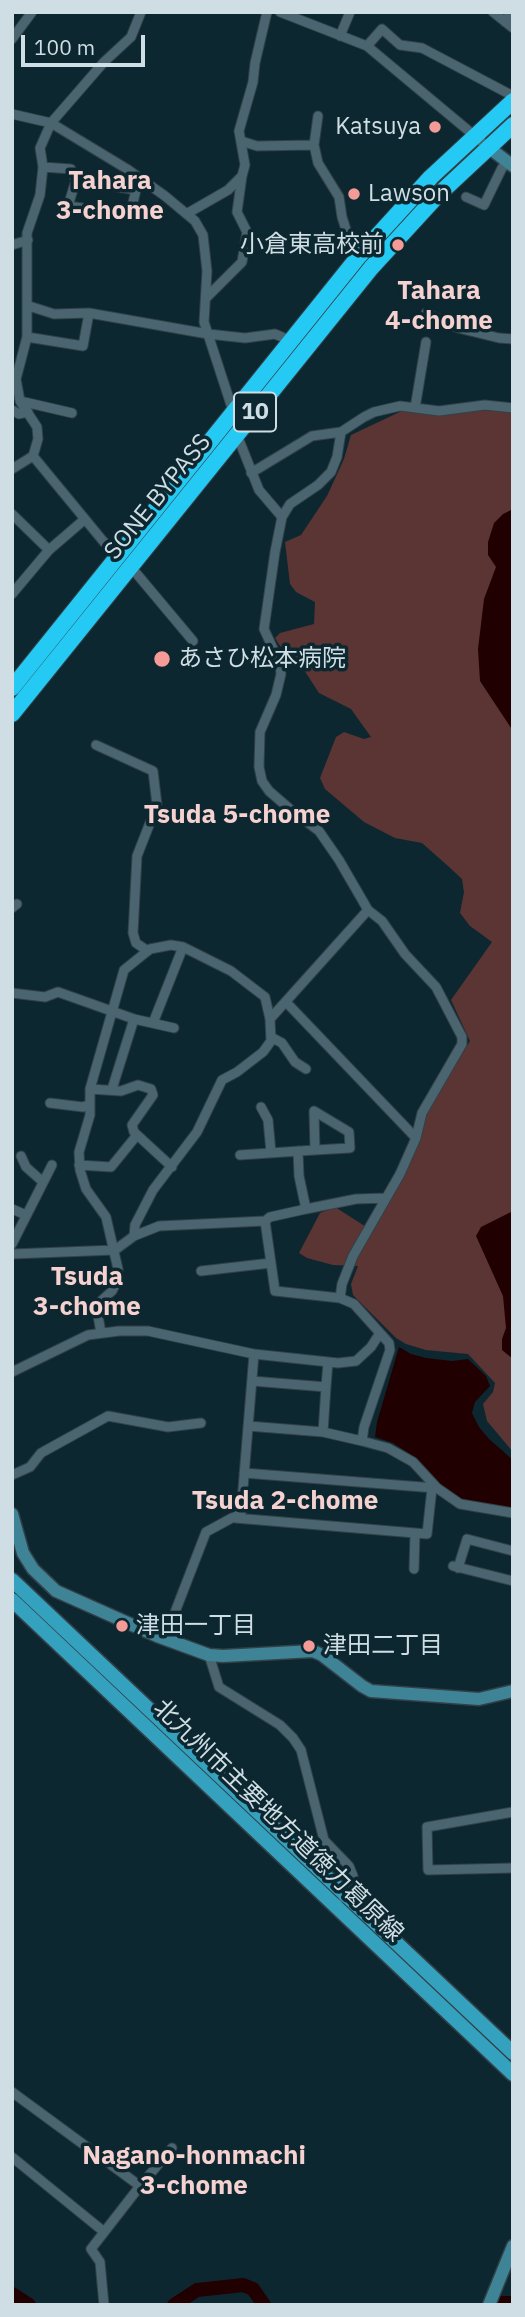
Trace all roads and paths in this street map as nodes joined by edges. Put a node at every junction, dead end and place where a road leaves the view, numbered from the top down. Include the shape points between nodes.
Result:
1 (32, 12) edge
2 (141, 12) edge
3 (267, 12) edge
4 (280, 12) edge
5 (350, 12) edge
6 (493, 12) edge
7 (511, 12) edge
8 (509, 25) edge
9 (340, 36) junction
10 (12, 40) edge
11 (367, 46) junction
12 (513, 98) edge
13 (12, 114) edge
14 (318, 116) dead end
15 (51, 123) junction
16 (513, 125) edge
17 (473, 136) junction
18 (241, 141) junction
19 (314, 145) junction
20 (488, 147) junction
21 (510, 164) edge
22 (43, 167) junction
23 (242, 176) junction
24 (76, 180) junction
25 (466, 197) dead end
26 (188, 213) junction
27 (28, 240) junction
28 (12, 244) edge
29 (359, 256) junction
30 (206, 298) junction
31 (29, 306) junction
32 (89, 313) junction
33 (426, 313) dead end
34 (208, 334) junction
35 (27, 337) junction
36 (513, 339) edge
37 (289, 340) junction
38 (426, 342) dead end
39 (20, 401) junction
40 (415, 408) junction
41 (513, 408) edge
42 (12, 410) edge
43 (233, 411) junction
44 (28, 412) junction
45 (72, 413) dead end
46 (341, 432) junction
47 (237, 434) junction
48 (33, 456) junction
49 (12, 469) edge
50 (251, 473) junction
51 (12, 514) edge
52 (282, 517) junction
53 (85, 519) junction
54 (49, 550) junction
55 (118, 556) junction
56 (131, 567) junction
57 (14, 590) edge
58 (193, 641) dead end
59 (12, 688) edge
60 (13, 712) edge
61 (96, 744) dead end
62 (368, 910) junction
63 (183, 947) junction
64 (148, 951) junction
65 (12, 993) edge
66 (286, 1002) junction
67 (111, 1010) junction
68 (134, 1019) junction
69 (270, 1019) junction
70 (153, 1023) junction
71 (174, 1028) dead end
72 (271, 1037) junction
73 (306, 1069) dead end
74 (90, 1089) junction
75 (112, 1089) junction
76 (50, 1103) dead end
77 (88, 1105) junction
78 (261, 1107) dead end
79 (137, 1135) junction
80 (416, 1138) junction
81 (315, 1150) junction
82 (298, 1151) junction
83 (271, 1152) junction
84 (240, 1155) dead end
85 (22, 1156) dead end
86 (52, 1165) dead end
87 (79, 1165) junction
88 (172, 1167) junction
89 (43, 1182) junction
90 (386, 1198) junction
91 (12, 1209) edge
92 (306, 1209) junction
93 (26, 1215) junction
94 (265, 1221) junction
95 (134, 1236) junction
96 (12, 1244) edge
97 (115, 1250) junction
98 (12, 1254) edge
99 (271, 1263) junction
100 (201, 1271) dead end
101 (340, 1298) junction
102 (101, 1334) junction
103 (380, 1334) junction
104 (254, 1354) junction
105 (328, 1362) junction
106 (13, 1371) edge
107 (252, 1381) junction
108 (326, 1387) junction
109 (201, 1423) dead end
110 (248, 1426) junction
111 (323, 1432) junction
112 (362, 1441) junction
113 (244, 1473) junction
114 (12, 1475) edge
115 (434, 1488) junction
116 (513, 1513) edge
117 (12, 1514) edge
118 (233, 1517) junction
119 (415, 1533) junction
120 (513, 1551) edge
121 (414, 1569) dead end
122 (12, 1580) edge
123 (513, 1581) edge
124 (12, 1600) edge
125 (165, 1638) junction
126 (209, 1655) junction
127 (513, 1691) edge
128 (513, 1812) edge
129 (513, 1868) edge
130 (345, 1896) junction
131 (337, 1909) junction
132 (513, 2053) edge
133 (513, 2074) edge
134 (12, 2092) edge
135 (172, 2148) dead end
136 (12, 2157) edge
137 (140, 2186) junction
138 (103, 2231) junction
139 (513, 2246) edge
140 (104, 2304) edge
141 (489, 2305) edge

1 - 10 street
2 - 15 street via 131,37
3 - 18 street via 239,131
4 - 9 street
5 - 9 street
6 - 8 street
7 - 8 street
9 - 11 street
11 - 12 street via 382,29 400,45 422,48
11 - 17 street
12 - 17 highway, SONE BYPASS / 10
13 - 15 street
14 - 19 street
15 - 22 street via 40,148
15 - 26 street
16 - 20 highway, SONE BYPASS / 10
17 - 20 street
17 - 29 highway, SONE BYPASS / 10
18 - 19 street via 257,146
18 - 23 street
19 - 29 street via 318,163 339,197 350,242
20 - 21 street
20 - 47 highway, SONE BYPASS / 10 via 378,260
21 - 25 street via 502,168 484,205
22 - 24 street via 71,169
22 - 27 street
23 - 26 street via 228,190
23 - 30 street via 237,212 247,232 243,262
24 - 24 street via 136,190 130,215 68,206
26 - 30 street via 203,235
27 - 28 street
27 - 31 street
29 - 37 highway, SONE BYPASS / 10
30 - 34 street
31 - 32 street via 54,314
31 - 35 street
32 - 34 street
32 - 35 street via 83,346
33 - 36 street via 458,328
34 - 37 street via 245,338 275,334
34 - 43 street
35 - 39 street via 17,371
37 - 43 highway, SONE BYPASS / 10
38 - 40 street
39 - 44 street
39 - 45 street
40 - 41 street
40 - 46 street via 400,405 374,412
42 - 44 street
43 - 47 street
43 - 55 highway, SONE BYPASS / 10
44 - 48 street via 37,427
46 - 50 street via 312,436
46 - 52 street via 331,472 290,504
47 - 50 street
47 - 56 highway, SONE BYPASS / 10
48 - 49 street
48 - 53 street
50 - 52 street via 258,490
51 - 54 street
52 - 62 street via 264,629 281,674 260,732 262,781 319,831
53 - 54 street
53 - 55 street
54 - 57 street
55 - 59 highway, SONE BYPASS / 10
56 - 58 street
56 - 60 highway, SONE BYPASS / 10
61 - 64 street via 153,771 157,805 137,856 133,933 136,943
62 - 66 street
62 - 80 street via 436,987 462,1037 422,1113
63 - 64 street
63 - 69 street via 231,971 265,997
63 - 70 street
64 - 67 street via 124,970
65 - 67 street via 45,996 58,992
66 - 69 street
66 - 80 street
67 - 68 street
67 - 74 street
68 - 70 street
68 - 75 street
69 - 72 street
70 - 71 street
72 - 73 street
72 - 88 street via 263,1052 222,1080 197,1132
74 - 75 street
74 - 77 street
75 - 79 street via 138,1085 151,1089 153,1095 132,1125
76 - 77 street
77 - 87 street
78 - 83 street via 268,1120
79 - 87 street via 111,1167
79 - 88 street
80 - 90 street
81 - 81 street via 314,1137 314,1111 349,1132 350,1148
81 - 82 street
82 - 83 street
82 - 92 street
83 - 84 street
85 - 89 street via 26,1167
86 - 89 street
87 - 97 street via 86,1189 106,1217
88 - 95 street via 153,1190
89 - 93 street
90 - 92 street
90 - 101 street via 353,1256
91 - 93 street
92 - 94 street
93 - 96 street
94 - 95 street via 159,1226
94 - 99 street
95 - 97 street
97 - 98 street
97 - 102 street via 118,1279 97,1310
99 - 100 street
99 - 101 street via 275,1291
101 - 103 street via 354,1304
102 - 104 street via 148,1331
102 - 106 street via 88,1335
103 - 105 street via 356,1361
103 - 112 street via 390,1350
104 - 105 street
104 - 107 street
105 - 108 street
107 - 108 street
107 - 110 street
108 - 111 street
109 - 114 street via 168,1427 108,1416 41,1453 30,1466
110 - 111 street
110 - 113 street
111 - 112 street
112 - 115 street via 414,1462
113 - 115 street
113 - 118 street via 241,1513
115 - 116 street via 460,1503
115 - 119 street via 427,1534
117 - 125 street via 23,1553 56,1591
118 - 119 street
118 - 125 street via 206,1532
119 - 121 street
120 - 123 street via 467,1539 455,1567
122 - 130 main road, 北九州市主要地方道徳力葛原線
124 - 131 main road, 北九州市主要地方道徳力葛原線
125 - 126 street
126 - 127 street via 313,1651 371,1691 479,1699
126 - 130 street via 219,1686 280,1725 300,1750 324,1840 354,1876
128 - 129 street via 427,1827 428,1870
130 - 131 street
130 - 132 main road, 北九州市主要地方道徳力葛原線
131 - 133 main road, 北九州市主要地方道徳力葛原線
134 - 137 street
135 - 137 street
136 - 138 street
137 - 138 street
138 - 140 street via 91,2249 100,2262
139 - 141 street

